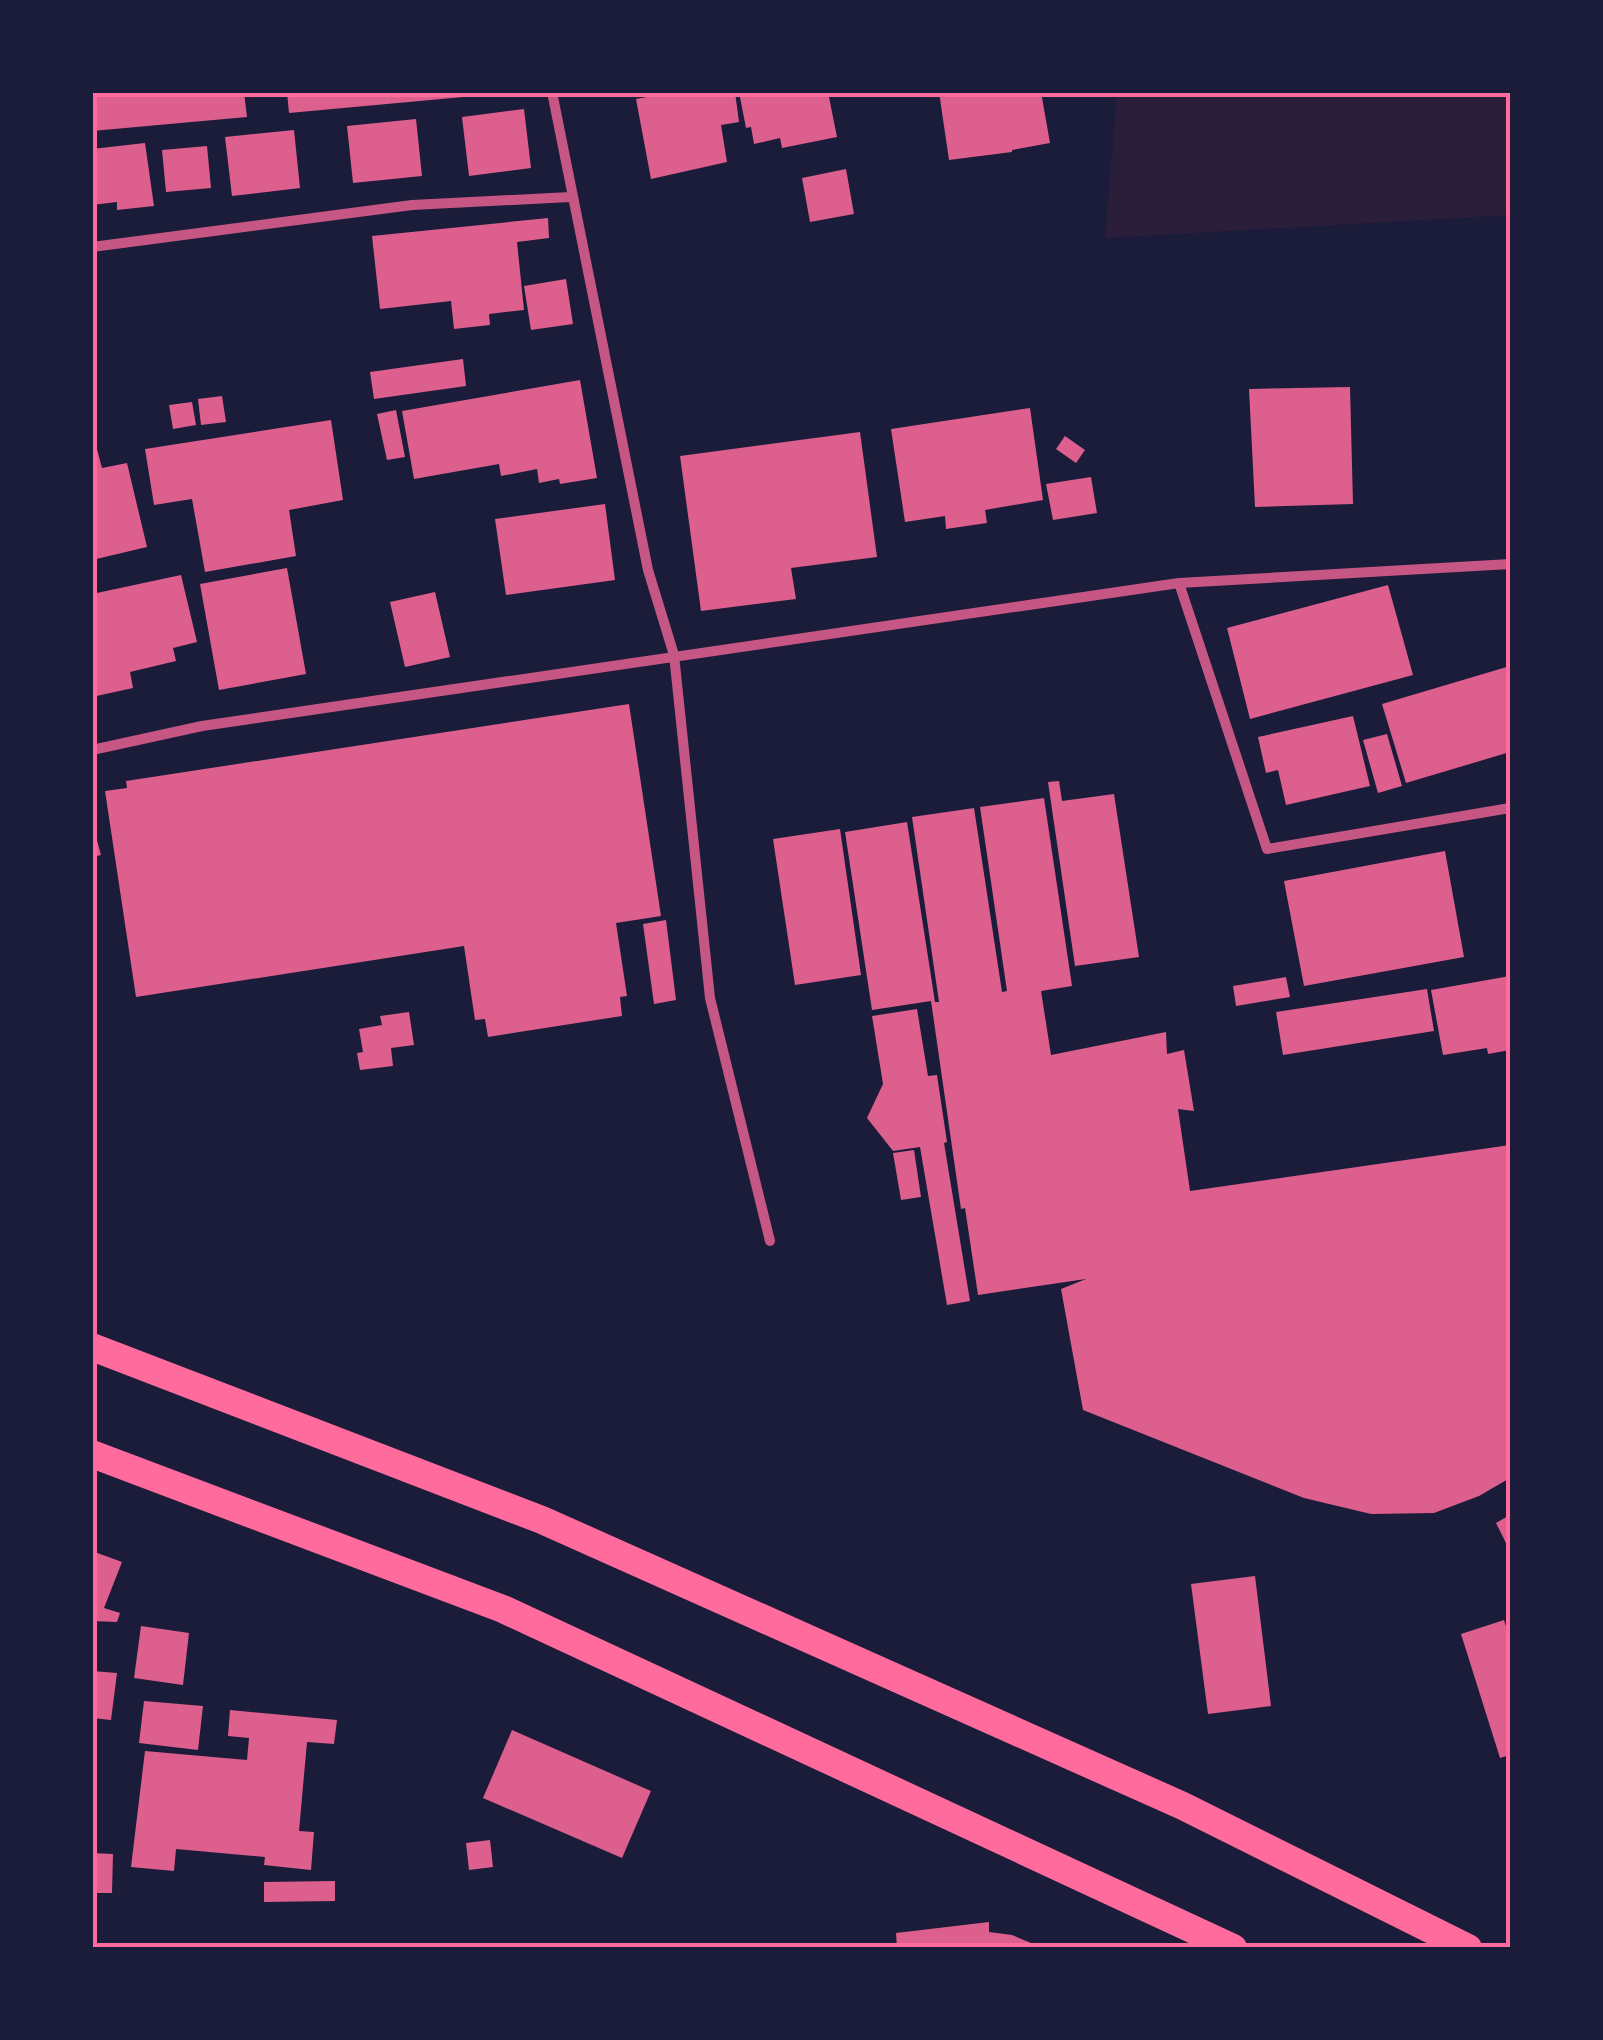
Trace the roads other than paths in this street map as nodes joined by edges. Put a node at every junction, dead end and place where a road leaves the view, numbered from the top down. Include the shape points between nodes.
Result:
1 (552, 92) edge
2 (570, 196) junction
3 (92, 247) edge
4 (1510, 564) edge
5 (1179, 583) junction
6 (674, 655) junction
7 (92, 750) edge
8 (1510, 808) edge
9 (770, 1241) dead end
10 (92, 1347) edge
11 (92, 1454) edge
12 (1234, 1948) edge
13 (1468, 1948) edge

1 - 2 street
2 - 3 street via 412,205
2 - 6 street via 648,570
4 - 5 street
5 - 6 street
5 - 8 street via 1267,850
6 - 7 street via 202,726
6 - 9 street via 710,998
10 - 13 highway via 542,1520 1183,1806
11 - 12 highway via 504,1610

